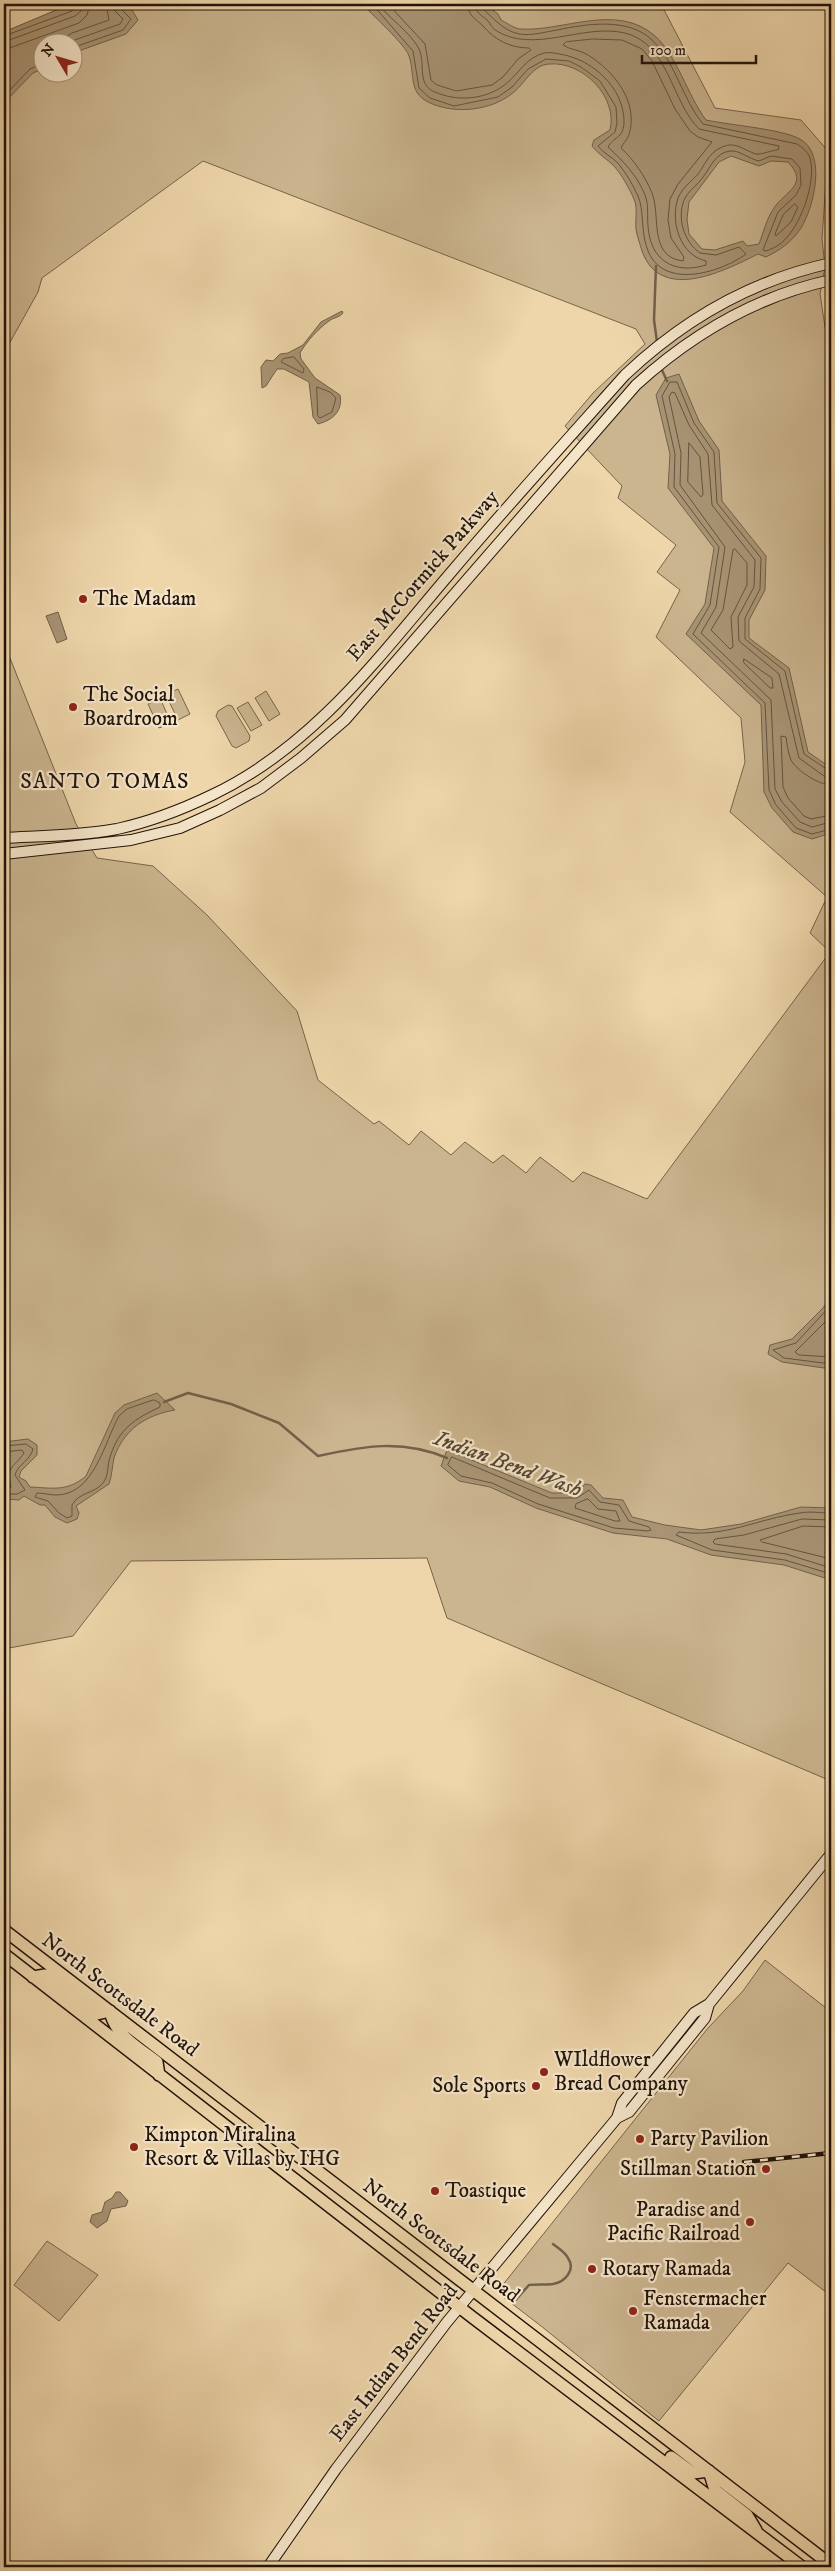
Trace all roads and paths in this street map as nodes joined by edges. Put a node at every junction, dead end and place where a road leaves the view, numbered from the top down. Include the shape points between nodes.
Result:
1 (831, 263) edge
2 (831, 280) edge
3 (127, 826) junction
4 (4, 838) edge
5 (131, 840) junction
6 (4, 854) edge
7 (831, 1854) edge
8 (4, 1930) edge
9 (4, 1954) edge
10 (33, 1977) junction
11 (110, 2011) junction
12 (159, 2075) junction
13 (474, 2290) junction
14 (460, 2307) junction
15 (626, 2432) junction
16 (709, 2471) junction
17 (759, 2534) junction
18 (831, 2565) edge
19 (268, 2567) edge
20 (802, 2567) edge

1 - 3 main road, East McCormick Parkway via 803,269 740,294 690,323 654,349 625,375 334,708 251,774 174,812
2 - 5 main road, East McCormick Parkway via 752,306 707,330 658,365 636,385 521,515 345,720 301,758 260,788 220,810 180,828
3 - 4 main road, East McCormick Parkway
3 - 5 main road
5 - 6 main road, East McCormick Parkway
7 - 13 main road, East Indian Bend Road via 709,2004 705,2018 629,2112 617,2118
8 - 11 main road, North Scottsdale Road
9 - 10 main road, North Scottsdale Road
10 - 11 main road via 45,1975 97,2014
10 - 12 main road, North Scottsdale Road
11 - 12 main road via 113,2025 119,2032 157,2062
11 - 13 main road, North Scottsdale Road
12 - 14 main road, North Scottsdale Road
13 - 14 main road, East Indian Bend Road
13 - 16 main road, North Scottsdale Road
14 - 15 main road, North Scottsdale Road
14 - 19 main road, East Indian Bend Road via 336,2469
15 - 16 main road via 653,2444 690,2471
15 - 17 main road, North Scottsdale Road
16 - 17 main road via 715,2490 747,2515
16 - 18 main road, North Scottsdale Road
17 - 20 main road, North Scottsdale Road

